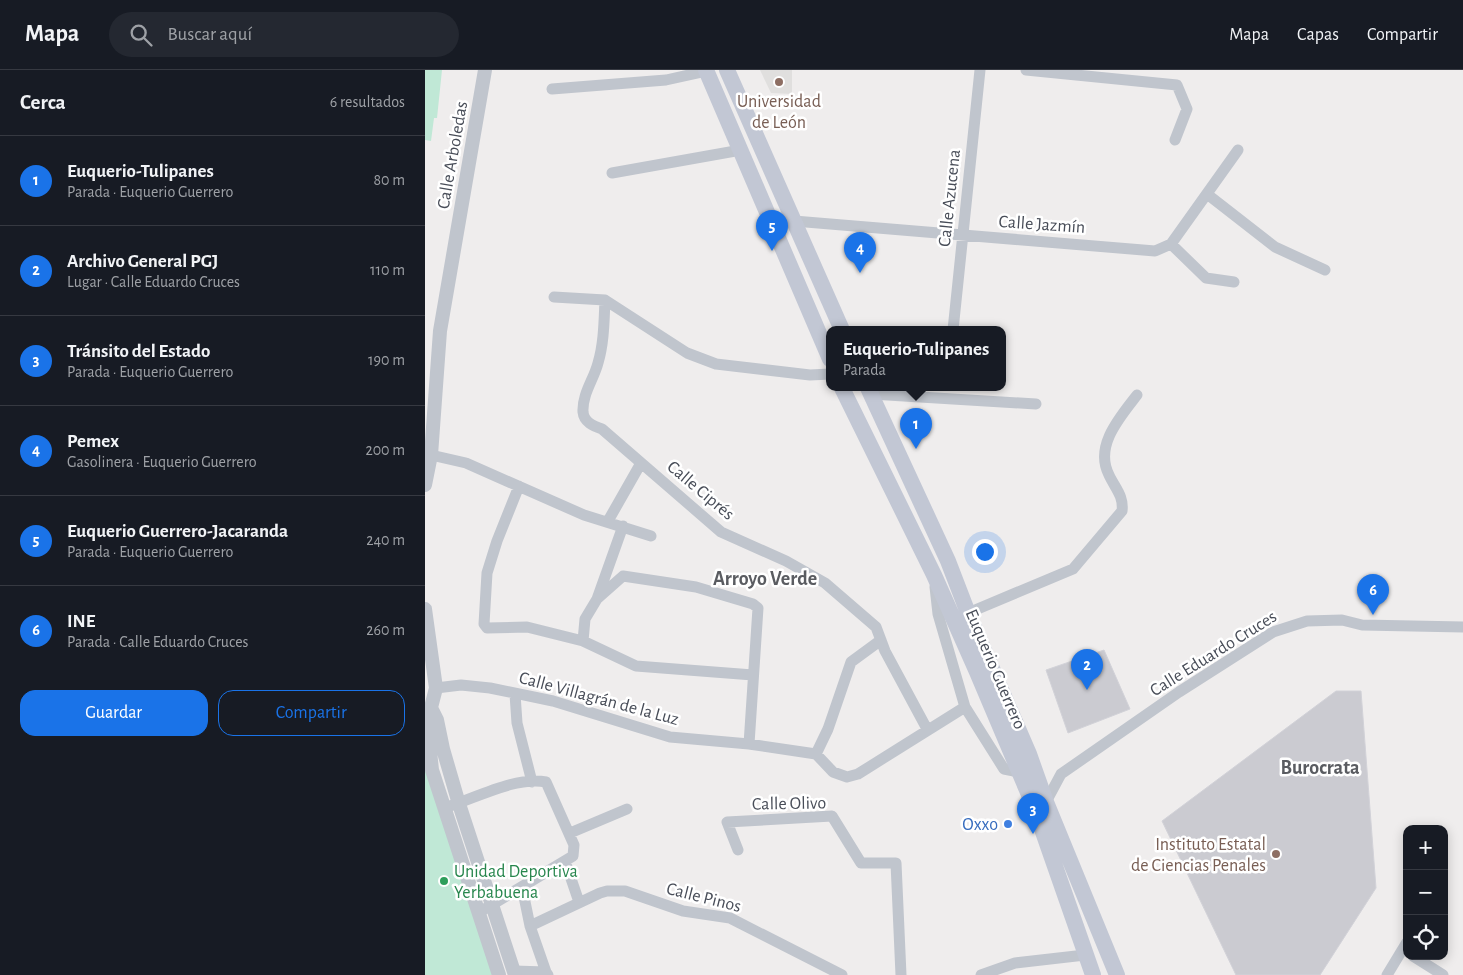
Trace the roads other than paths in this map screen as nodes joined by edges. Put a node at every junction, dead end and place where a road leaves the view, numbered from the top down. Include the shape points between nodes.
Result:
1 (485, 70) edge
2 (727, 70) edge
3 (980, 70) edge
4 (1026, 70) edge
5 (706, 71) edge
6 (552, 88) dead end
7 (1175, 140) dead end
8 (741, 150) junction
9 (1238, 150) dead end
10 (612, 173) dead end
11 (1207, 194) junction
12 (794, 221) junction
13 (962, 236) junction
14 (1171, 244) junction
15 (1325, 270) dead end
16 (1234, 282) dead end
17 (554, 297) dead end
18 (605, 300) junction
19 (840, 326) edge
20 (953, 326) edge
21 (826, 350) edge
22 (826, 374) edge
23 (843, 391) edge
24 (869, 391) edge
25 (947, 393) edge
26 (1137, 395) dead end
27 (1036, 404) dead end
28 (431, 455) junction
29 (641, 463) junction
30 (425, 485) edge
31 (519, 486) junction
32 (608, 521) junction
33 (623, 526) junction
34 (651, 536) dead end
35 (614, 555) junction
36 (934, 575) junction
37 (623, 576) junction
38 (597, 599) junction
39 (425, 609) edge
40 (967, 613) junction
41 (1463, 628) edge
42 (881, 640) junction
43 (583, 641) junction
44 (753, 676) junction
45 (436, 688) junction
46 (515, 694) junction
47 (965, 707) junction
48 (927, 729) junction
49 (435, 743) junction
50 (749, 744) junction
51 (815, 754) junction
52 (1019, 772) junction
53 (532, 782) junction
54 (1046, 802) junction
55 (459, 804) junction
56 (445, 808) junction
57 (627, 809) dead end
58 (570, 833) junction
59 (738, 850) dead end
60 (565, 861) junction
61 (522, 887) junction
62 (1065, 895) junction
63 (579, 902) junction
64 (492, 906) junction
65 (478, 913) junction
66 (530, 926) junction
67 (1403, 951) edge
68 (1085, 955) junction
69 (1419, 960) edge
70 (515, 973) edge
71 (547, 973) edge
72 (499, 975) edge
73 (842, 975) edge
74 (901, 975) edge
75 (981, 975) edge
76 (1093, 975) edge
77 (1105, 975) edge
78 (1117, 975) edge
79 (1387, 975) edge
80 (1443, 975) edge

1 - 28 street, Calle Arboledas via 440,331
2 - 12 main road
3 - 13 street, Calle Azucena
4 - 7 street via 1177,85 1187,109
5 - 6 street via 666,80
5 - 8 main road
8 - 10 street
8 - 21 main road
9 - 11 street
11 - 14 street
11 - 15 street via 1275,247
12 - 13 street, Calle Jazmín
12 - 19 main road
13 - 14 street, Calle Jazmín via 1155,250
13 - 20 street, Calle Azucena
14 - 16 street via 1207,278
17 - 18 street
18 - 22 street via 687,353 716,364
18 - 29 street, Calle Ciprés via 602,345 598,365 587,387 583,413 588,424 602,429
23 - 36 main road, Euquerio Guerrero
24 - 25 street
24 - 40 main road, Euquerio Guerrero via 949,561
25 - 27 street
26 - 40 street via 1117,420 1103,453 1108,474 1123,500 1122,511 1073,569
28 - 30 street, Calle Arboledas
28 - 31 street via 466,463
29 - 32 street
29 - 42 street, Calle Ciprés via 721,532 786,561 825,583 875,627
31 - 32 street via 584,515
31 - 43 street via 487,573 485,624 487,628 527,628
32 - 33 street
33 - 34 street
33 - 35 street
35 - 37 street
35 - 38 street
36 - 47 street via 938,614
36 - 52 main road, Euquerio Guerrero
37 - 38 street
37 - 44 street via 697,587 753,604 759,613
38 - 43 street via 585,619
39 - 45 street
40 - 54 main road, Euquerio Guerrero via 1029,754
41 - 54 street, Calle Eduardo Cruces via 1362,625 1342,620 1302,621 1273,632 1061,774
42 - 48 street, Calle Ciprés
42 - 51 street via 851,662 828,730
43 - 44 street via 635,666
44 - 50 street
45 - 46 street, Calle Villagrán de la Luz via 477,686
45 - 49 street via 427,723
46 - 50 street, Calle Villagrán de la Luz via 592,712 670,737
46 - 53 street via 517,723
47 - 48 street
47 - 52 street via 1004,769
48 - 51 street via 858,774 847,777 833,772
49 - 55 street
49 - 56 street via 432,770
50 - 51 street, Calle Villagrán de la Luz
52 - 62 main road, Euquerio Guerrero
53 - 55 street via 498,788
53 - 58 street via 546,782 550,786
54 - 78 main road, Euquerio Guerrero
55 - 56 street
55 - 64 street
56 - 65 street
57 - 58 street
58 - 60 street via 575,851
59 - 74 street, Calle Olivo via 727,822 832,816 861,863 896,863
60 - 61 street
60 - 63 street
61 - 64 street
61 - 66 street
62 - 68 main road, Euquerio Guerrero
62 - 77 main road via 1086,931
63 - 66 street, Calle Pinos
63 - 73 street, Calle Pinos via 607,891 625,891 683,911 729,918
64 - 65 street
64 - 70 street
65 - 72 street
66 - 71 street
67 - 79 street
68 - 75 street via 1015,963
68 - 76 main road, Euquerio Guerrero
69 - 80 street
70 - 71 street

